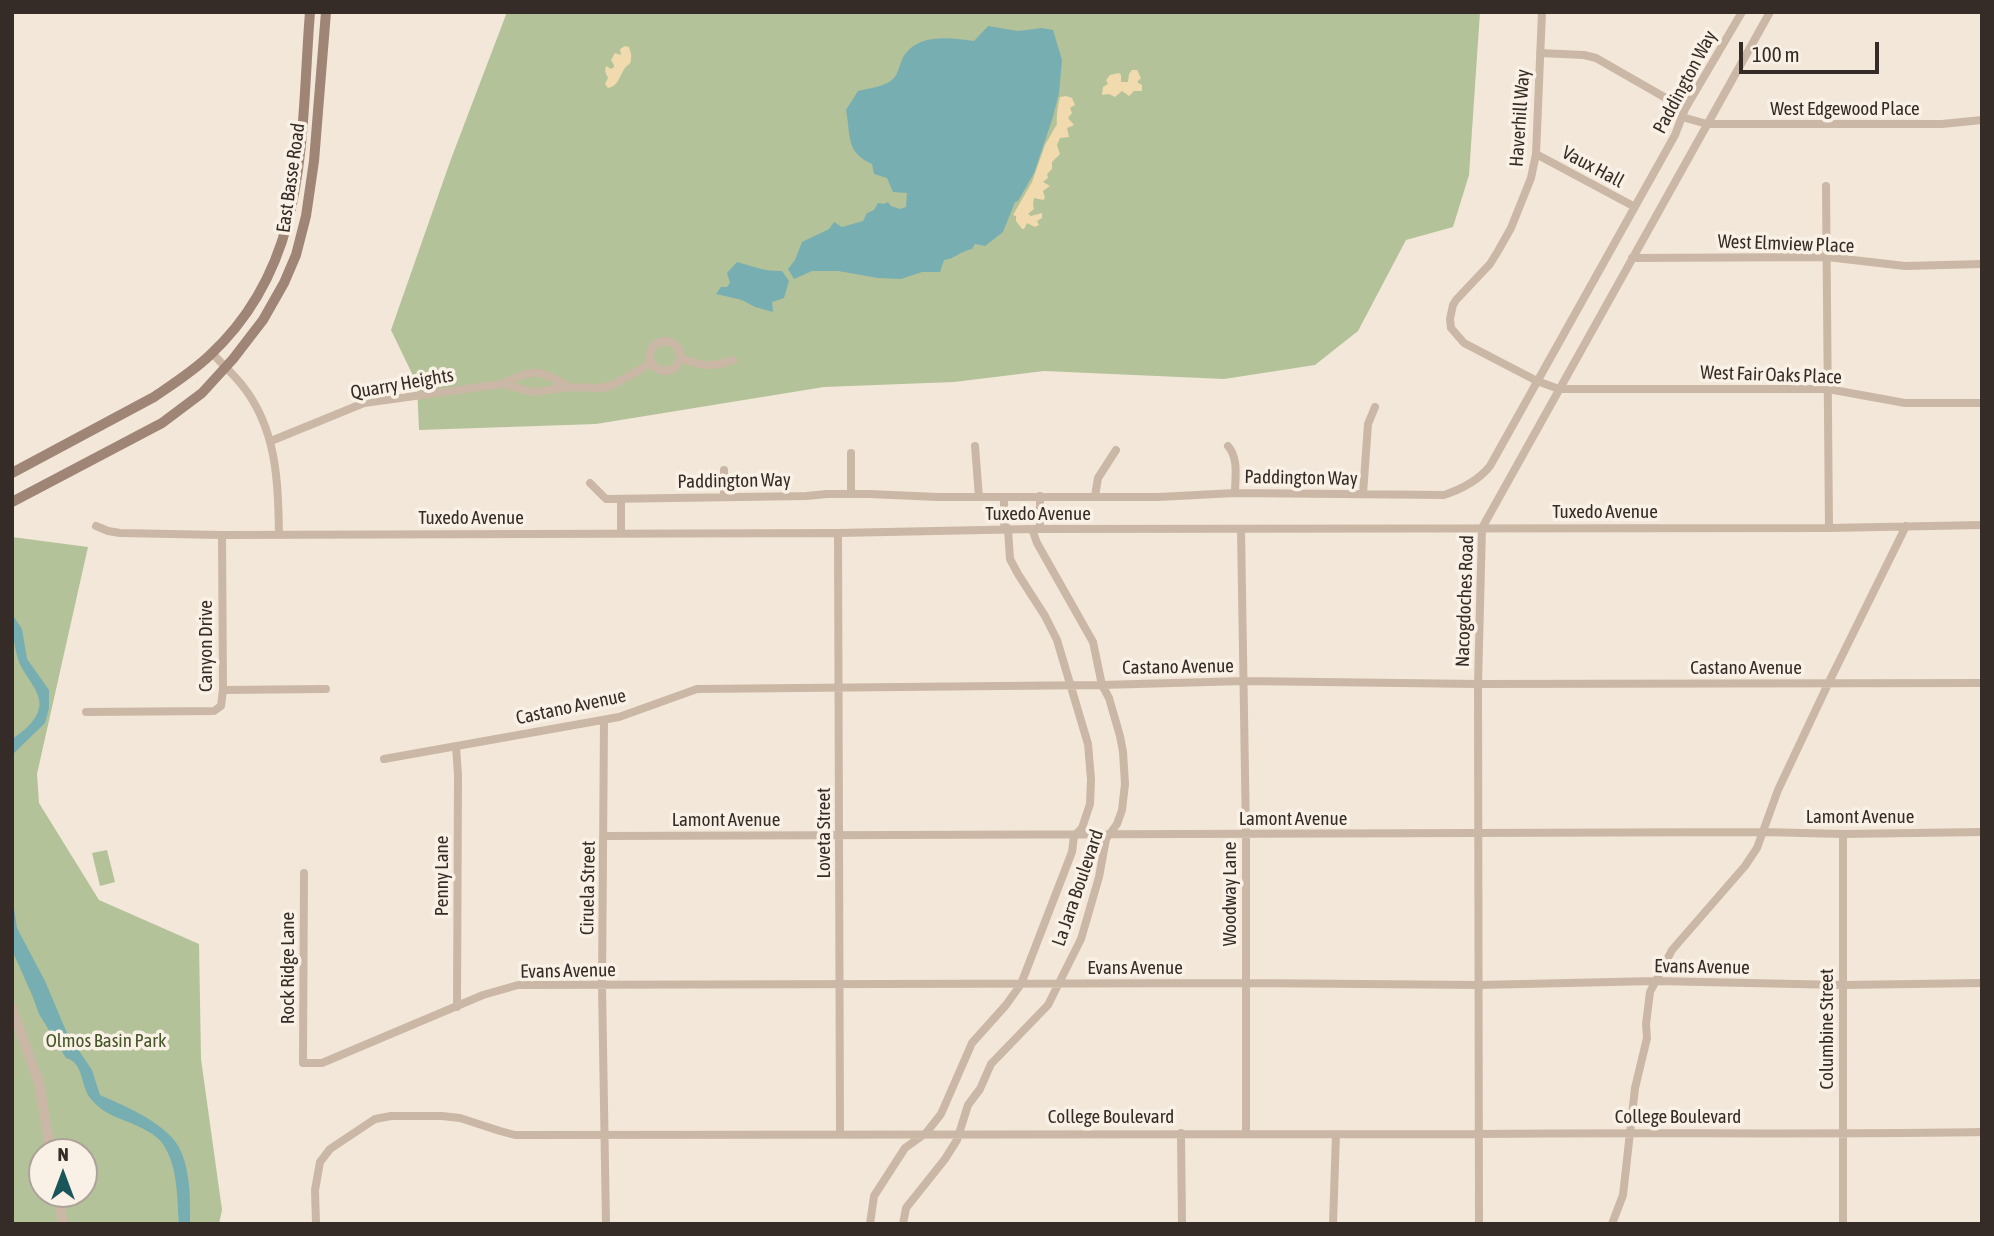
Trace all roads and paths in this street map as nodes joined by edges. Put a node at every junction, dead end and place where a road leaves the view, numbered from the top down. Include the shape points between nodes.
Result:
1 (310, 12) edge
2 (326, 12) edge
3 (1542, 12) edge
4 (1742, 12) edge
5 (1770, 12) edge
6 (1540, 53) junction
7 (1684, 113) junction
8 (1982, 120) edge
9 (1707, 124) junction
10 (1535, 154) junction
11 (299, 160) junction
12 (314, 161) junction
13 (1826, 186) dead end
14 (1635, 207) junction
15 (1632, 257) junction
16 (1826, 257) junction
17 (1982, 264) edge
18 (212, 353) junction
19 (680, 358) junction
20 (733, 360) dead end
21 (651, 363) junction
22 (225, 367) junction
23 (1537, 381) junction
24 (502, 384) junction
25 (569, 387) junction
26 (1559, 389) junction
27 (1828, 389) junction
28 (1982, 403) edge
29 (1375, 407) dead end
30 (271, 441) junction
31 (975, 446) dead end
32 (1228, 446) dead end
33 (1116, 450) dead end
34 (851, 453) dead end
35 (724, 470) dead end
36 (12, 473) edge
37 (590, 482) dead end
38 (1235, 493) junction
39 (851, 494) junction
40 (1363, 494) junction
41 (1040, 496) junction
42 (1095, 496) junction
43 (724, 497) junction
44 (979, 497) junction
45 (1004, 497) junction
46 (621, 499) junction
47 (12, 502) edge
48 (1982, 525) edge
49 (96, 526) dead end
50 (1906, 526) junction
51 (1241, 528) junction
52 (1482, 528) junction
53 (1829, 528) junction
54 (1008, 529) junction
55 (1036, 529) junction
56 (621, 533) junction
57 (838, 533) junction
58 (279, 534) junction
59 (222, 535) junction
60 (1244, 681) junction
61 (1982, 683) edge
62 (1478, 684) junction
63 (1828, 684) junction
64 (1071, 685) junction
65 (1102, 685) junction
66 (839, 686) junction
67 (326, 689) dead end
68 (223, 690) junction
69 (86, 712) dead end
70 (604, 720) junction
71 (456, 746) junction
72 (384, 759) dead end
73 (1763, 832) junction
74 (1982, 832) edge
75 (1479, 834) junction
76 (1843, 834) junction
77 (839, 835) junction
78 (1246, 835) junction
79 (604, 836) junction
80 (1074, 836) junction
81 (1109, 836) junction
82 (304, 873) dead end
83 (1655, 981) junction
84 (1246, 983) junction
85 (1982, 983) edge
86 (1021, 984) junction
87 (1058, 984) junction
88 (839, 985) junction
89 (1479, 985) junction
90 (1843, 985) junction
91 (602, 986) junction
92 (457, 1007) junction
93 (12, 1008) edge
94 (303, 1063) joint
95 (1629, 1132) junction
96 (1982, 1132) edge
97 (840, 1133) junction
98 (926, 1133) junction
99 (960, 1133) junction
100 (1181, 1133) junction
101 (1246, 1133) junction
102 (605, 1134) junction
103 (1336, 1134) junction
104 (1479, 1134) junction
105 (1844, 1134) junction
106 (49, 1138) edge
107 (316, 1224) edge
108 (606, 1224) edge
109 (870, 1224) edge
110 (903, 1224) edge
111 (1181, 1224) edge
112 (1333, 1224) edge
113 (1479, 1224) edge
114 (1612, 1224) edge
115 (1843, 1224) edge

1 - 11 main road, East Basse Road
2 - 12 main road, East Basse Road
3 - 6 street, Haverhill Way
4 - 7 street, Paddington Way
5 - 9 street, Nacogdoches Road
6 - 7 street, West Edgewood Place via 1596,58
6 - 10 street, Haverhill Way
7 - 9 street, West Edgewood Place
7 - 14 street, Paddington Way
8 - 9 street, West Edgewood Place
9 - 15 street, Nacogdoches Road
10 - 14 street, Vaux Hall
10 - 23 street, Haverhill Way via 1527,191 1511,228 1490,264 1456,300 1450,319 1451,328 1464,343
11 - 12 main road
11 - 18 main road, East Basse Road via 291,215 273,267 247,312
12 - 22 main road, East Basse Road via 302,236 284,283 263,320
13 - 16 street
14 - 23 street, Paddington Way
15 - 16 street, West Elmview Place
15 - 26 street, Nacogdoches Road
16 - 17 street, West Elmview Place via 1905,266
16 - 27 street
18 - 22 street
18 - 36 main road, East Basse Road via 154,397
19 - 20 street, Quarry Heights via 710,366
19 - 21 street, Quarry Heights via 668,372
19 - 21 street, Quarry Heights via 673,343 663,341 651,349
21 - 25 street, Quarry Heights via 613,385
22 - 30 street via 252,399
22 - 47 main road, East Basse Road via 202,393 162,423
23 - 26 street, Haverhill Way
23 - 40 street, Paddington Way via 1490,466 1477,480 1444,495
24 - 25 street, Quarry Heights via 533,392
24 - 25 street, Quarry Heights via 536,372
24 - 30 street, Quarry Heights via 364,403
26 - 27 street, West Fair Oaks Place
26 - 52 street, Nacogdoches Road
27 - 28 street, West Fair Oaks Place via 1905,403
27 - 53 street
29 - 40 street via 1368,424
30 - 58 street via 277,467
31 - 44 street
32 - 38 street via 1236,460
33 - 42 street via 1098,478
34 - 39 street
35 - 43 street
37 - 46 street, Paddington Way via 606,499
38 - 40 street, Paddington Way
38 - 42 street, Paddington Way
39 - 43 street, Paddington Way
39 - 44 street, Paddington Way
41 - 42 street, Paddington Way
41 - 45 street, Paddington Way
41 - 55 street
43 - 46 street, Paddington Way
44 - 45 street, Paddington Way
45 - 54 street, La Jara Boulevard
46 - 56 street
48 - 50 street, Tuxedo Avenue
49 - 59 street, Tuxedo Avenue via 120,533
50 - 53 street, Tuxedo Avenue
50 - 63 street
51 - 52 street, Tuxedo Avenue
51 - 55 street, Tuxedo Avenue
51 - 60 street, Woodway Lane
52 - 53 street, Tuxedo Avenue
52 - 62 street, Nacogdoches Road
54 - 55 street, Tuxedo Avenue
54 - 57 street, Tuxedo Avenue
54 - 64 street, La Jara Boulevard via 1010,559 1057,640
55 - 65 street, La Jara Boulevard via 1037,543 1093,642
56 - 57 street, Tuxedo Avenue
56 - 58 street, Tuxedo Avenue
57 - 66 street, Loveta Street
58 - 59 street, Tuxedo Avenue
59 - 68 street, Canyon Drive
60 - 62 street, Castano Avenue
60 - 65 street, Castano Avenue
60 - 78 street, Woodway Lane
61 - 63 street, Castano Avenue
62 - 63 street, Castano Avenue
62 - 75 street, Nacogdoches Road
63 - 73 street
64 - 65 street, Castano Avenue
64 - 66 street, Castano Avenue
64 - 80 street, La Jara Boulevard via 1088,744 1091,779 1090,804 1082,828
65 - 81 street, La Jara Boulevard via 1120,736 1125,784 1122,810
66 - 70 street, Castano Avenue via 698,689
66 - 77 street, Loveta Street
67 - 68 street
68 - 69 street, Canyon Drive via 221,706 214,711
70 - 71 street, Castano Avenue
70 - 79 street, Ciruela Street
71 - 72 street, Castano Avenue
71 - 92 street, Penny Lane
73 - 75 street, Lamont Avenue
73 - 76 street, Lamont Avenue
73 - 83 street via 1745,866 1672,950
74 - 76 street, Lamont Avenue
75 - 78 street, Lamont Avenue
75 - 89 street, Nacogdoches Road
76 - 90 street, Columbine Street
77 - 79 street, Lamont Avenue
77 - 80 street, Lamont Avenue
77 - 88 street, Loveta Street
78 - 81 street, Lamont Avenue
78 - 84 street, Woodway Lane
79 - 91 street, Ciruela Street
80 - 81 street, Lamont Avenue
80 - 86 street, La Jara Boulevard via 1072,852
81 - 87 street, La Jara Boulevard via 1081,939
82 - 94 street, Rock Ridge Lane
83 - 89 street, Evans Avenue
83 - 90 street, Evans Avenue
83 - 95 street
84 - 87 street, Evans Avenue
84 - 89 street, Evans Avenue
84 - 101 street, Woodway Lane
85 - 90 street, Evans Avenue
86 - 87 street, Evans Avenue
86 - 88 street, Evans Avenue
86 - 98 street, La Jara Boulevard via 972,1043 941,1114
87 - 99 street, La Jara Boulevard via 1048,1005 991,1064 968,1105
88 - 91 street, Evans Avenue
88 - 97 street, Loveta Street
89 - 104 street, Nacogdoches Road
90 - 105 street, Columbine Street
91 - 92 street, Evans Avenue via 518,985
91 - 102 street, Ciruela Street
92 - 94 street, Evans Avenue via 322,1063
93 - 106 street via 39,1083
95 - 104 street, College Boulevard
95 - 105 street, College Boulevard
95 - 114 street via 1623,1195
96 - 105 street, College Boulevard
97 - 98 street, College Boulevard
97 - 102 street, College Boulevard
98 - 99 street, College Boulevard
98 - 109 street, La Jara Boulevard via 905,1148 874,1196
99 - 100 street, College Boulevard
99 - 110 street, La Jara Boulevard via 946,1159 906,1208
100 - 101 street, College Boulevard
100 - 111 street
101 - 103 street, College Boulevard
102 - 107 street, College Boulevard via 515,1135 442,1116 375,1119 330,1149 320,1162
102 - 108 street, Ciruela Street
103 - 104 street, College Boulevard
103 - 112 street
104 - 113 street, Nacogdoches Road
105 - 115 street, Columbine Street

